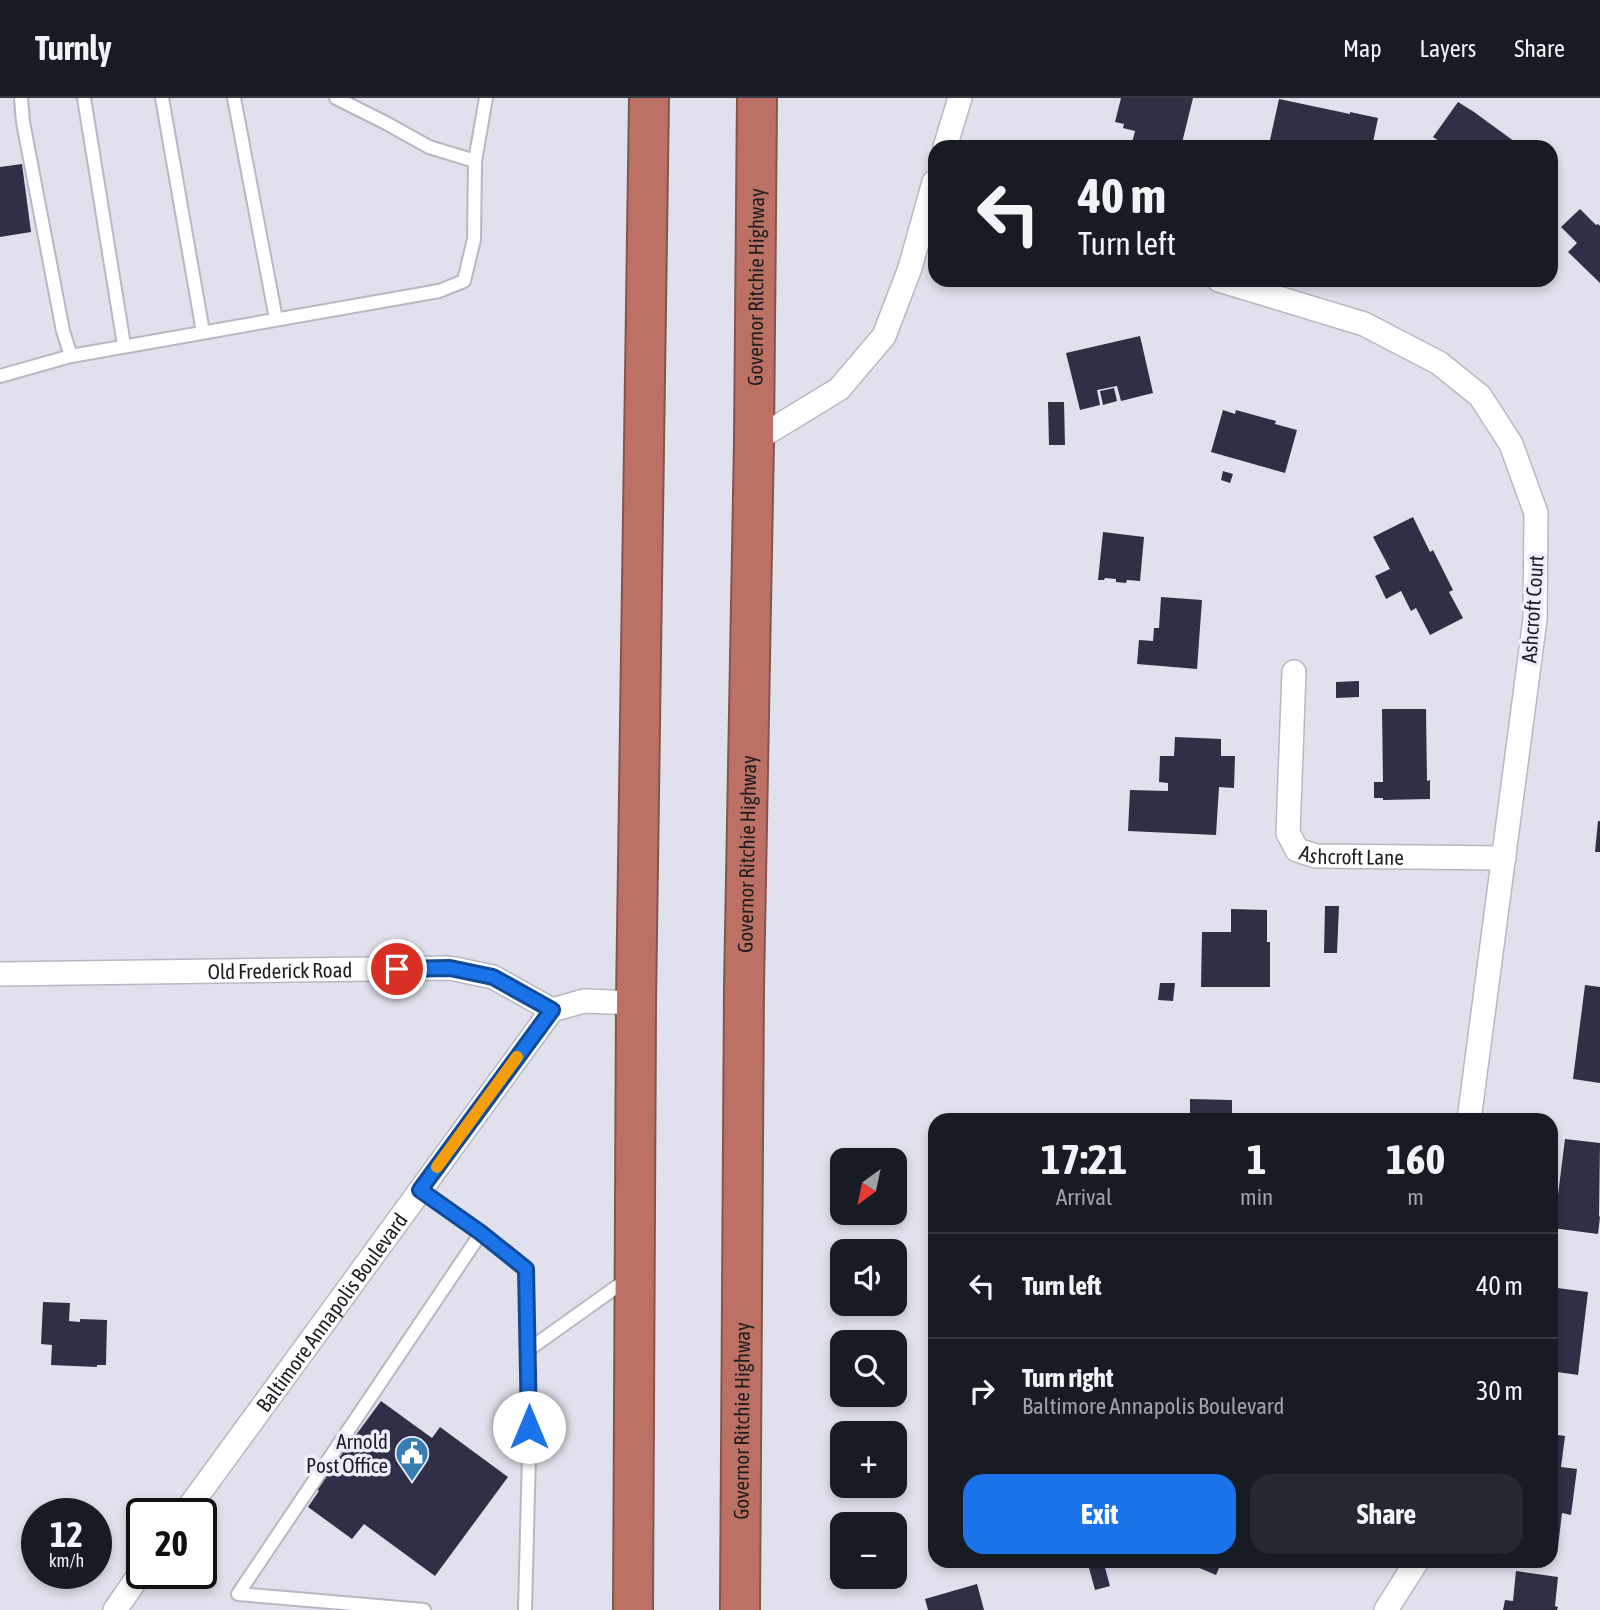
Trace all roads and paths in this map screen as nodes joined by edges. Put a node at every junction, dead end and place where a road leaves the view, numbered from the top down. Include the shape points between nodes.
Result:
1 (21, 98) edge
2 (84, 98) edge
3 (162, 98) edge
4 (234, 98) edge
5 (336, 98) edge
6 (485, 98) edge
7 (649, 98) edge
8 (757, 98) edge
9 (960, 98) edge
10 (947, 140) edge
11 (475, 161) junction
12 (928, 206) edge
13 (1242, 287) edge
14 (276, 319) junction
15 (204, 332) junction
16 (124, 345) junction
17 (71, 356) junction
18 (0, 376) edge
19 (754, 442) junction
20 (1294, 672) dead end
21 (1504, 858) junction
22 (0, 974) edge
23 (636, 1003) junction
24 (552, 1010) junction
25 (1470, 1113) edge
26 (420, 1190) junction
27 (481, 1233) junction
28 (635, 1274) junction
29 (528, 1350) junction
30 (196, 1498) edge
31 (1413, 1568) edge
32 (130, 1589) edge
33 (115, 1610) edge
34 (424, 1610) edge
35 (525, 1610) edge
36 (633, 1610) edge
37 (740, 1610) edge
38 (1386, 1610) edge

1 - 17 lane
2 - 16 lane
3 - 15 lane
4 - 14 lane
5 - 11 lane via 429,147
6 - 11 lane
7 - 23 highway
8 - 19 highway, Governor Ritchie Highway
9 - 10 street
11 - 14 lane via 474,239 464,281 439,291
12 - 19 street via 884,336 839,389
13 - 21 street, Ashcroft Court via 1364,324 1439,363 1480,396 1511,444 1536,513 1535,619
14 - 15 lane
15 - 16 lane
16 - 17 lane
17 - 18 lane
19 - 37 highway, Governor Ritchie Highway
20 - 21 street, Ashcroft Lane via 1289,833 1297,850 1315,856
21 - 25 street, Ashcroft Court
22 - 24 street, Old Frederick Road via 450,968 493,977
23 - 24 street via 584,1001
23 - 28 highway
24 - 26 street, Baltimore Annapolis Boulevard
26 - 27 lane
26 - 30 street, Baltimore Annapolis Boulevard
27 - 29 lane via 526,1269
27 - 34 lane via 238,1594
28 - 29 lane
28 - 36 highway
29 - 35 lane
31 - 38 street
32 - 33 street

